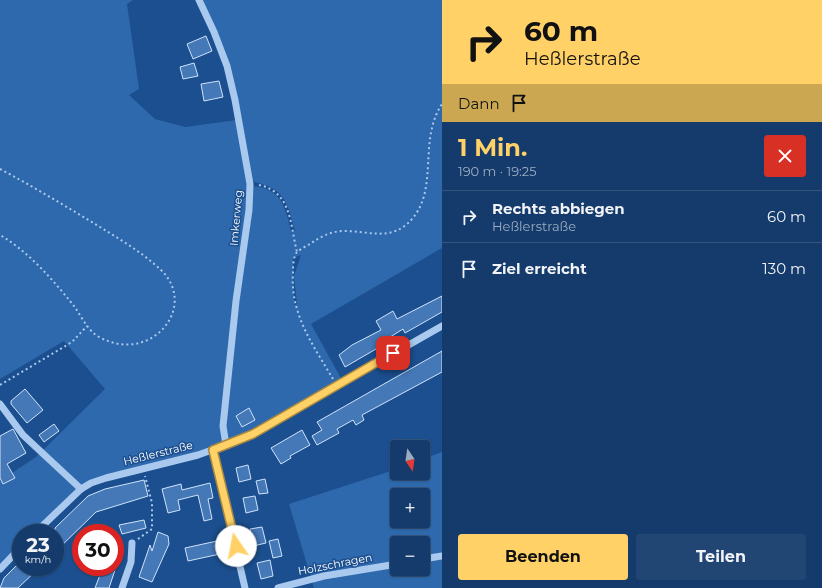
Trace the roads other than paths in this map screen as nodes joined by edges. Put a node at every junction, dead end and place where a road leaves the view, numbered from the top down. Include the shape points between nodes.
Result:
1 (199, 0) edge
2 (442, 326) edge
3 (0, 404) edge
4 (226, 445) junction
5 (213, 450) junction
6 (81, 489) junction
7 (44, 524) edge
8 (132, 543) road end
9 (12, 556) edge
10 (442, 556) edge
11 (430, 558) edge
12 (390, 565) edge
13 (0, 569) edge
14 (122, 588) edge
15 (245, 588) edge
16 (278, 588) edge

1 - 4 street, Imkerweg via 226,66 237,107 250,184 223,426
2 - 4 street, Heßlerstraße via 253,434
3 - 6 street via 23,435
4 - 5 street, Heßlerstraße
5 - 6 street, Heßlerstraße via 106,478
5 - 15 street
6 - 7 street, Heßlerstraße
8 - 14 street via 131,562
9 - 13 street
10 - 11 street
12 - 16 street, Holzschragen via 324,576

